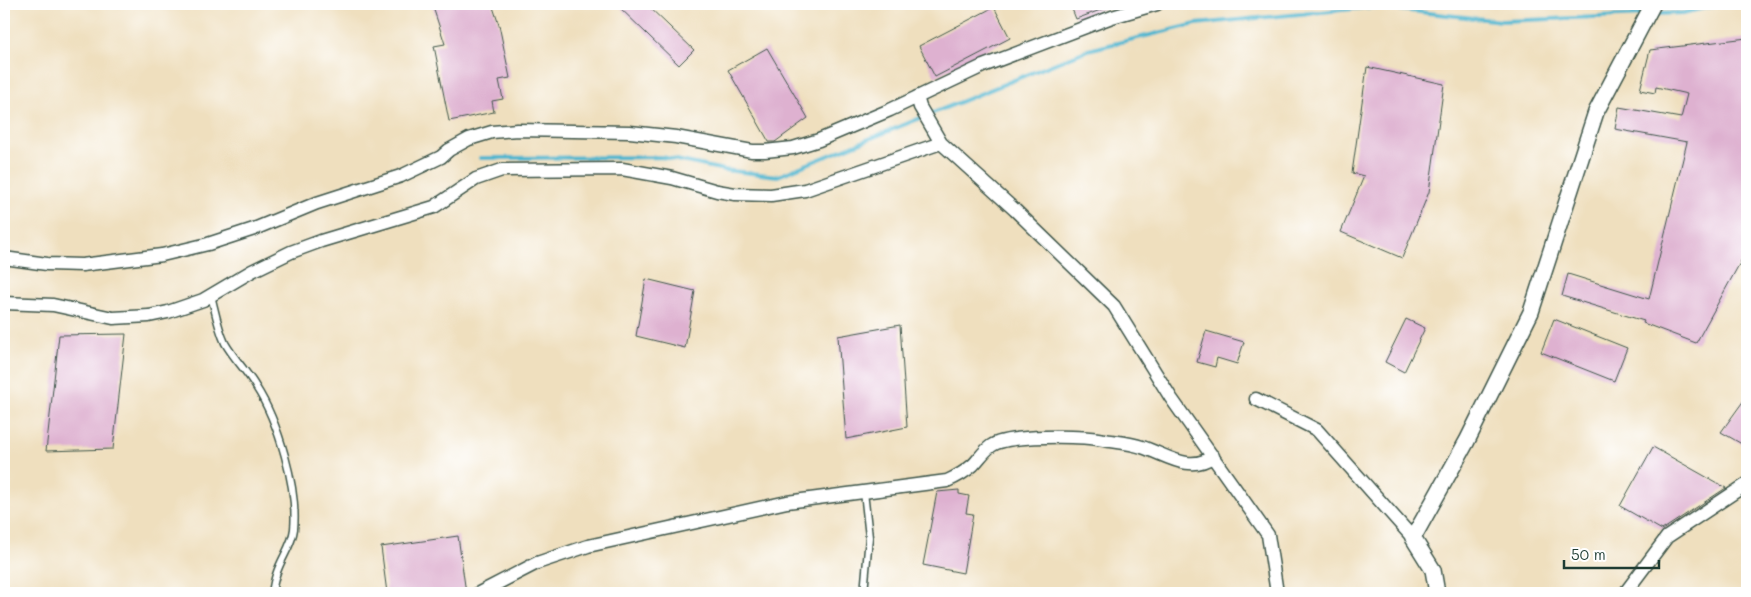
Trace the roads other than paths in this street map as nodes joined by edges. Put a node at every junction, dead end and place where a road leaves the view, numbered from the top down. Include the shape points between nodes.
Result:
1 (1157, 4) edge
2 (1653, 4) edge
3 (919, 102) junction
4 (937, 138) junction
5 (4, 258) edge
6 (211, 296) junction
7 (4, 303) edge
8 (1256, 399) dead end
9 (1213, 456) junction
10 (1747, 484) edge
11 (864, 492) junction
12 (1413, 538) junction
13 (272, 593) edge
14 (479, 593) edge
15 (864, 593) edge
16 (1278, 593) edge
17 (1437, 593) edge
18 (1625, 593) edge

1 - 3 street via 1112,17 983,66
2 - 12 street via 1596,112 1531,312 1467,441
3 - 4 street
3 - 5 street via 890,110 806,144 765,151 630,132 492,132 469,139 440,158 401,176 208,244 162,255 82,266
4 - 6 street via 806,190 771,195 717,191 672,178 622,169 502,170 476,179 434,206 291,252
4 - 9 street via 1114,306 1171,398
6 - 7 street via 168,312 114,318 52,306
6 - 13 lane via 225,343 262,396 276,427 288,468 294,530
8 - 12 street via 1317,430
9 - 11 street via 1199,463 1187,464 1141,447 1102,439 1004,440 986,450 964,472 947,481
9 - 16 street via 1268,535
10 - 18 street via 1667,538
11 - 14 street via 787,502 579,548 537,563
11 - 15 lane via 869,536
12 - 17 street via 1433,570

